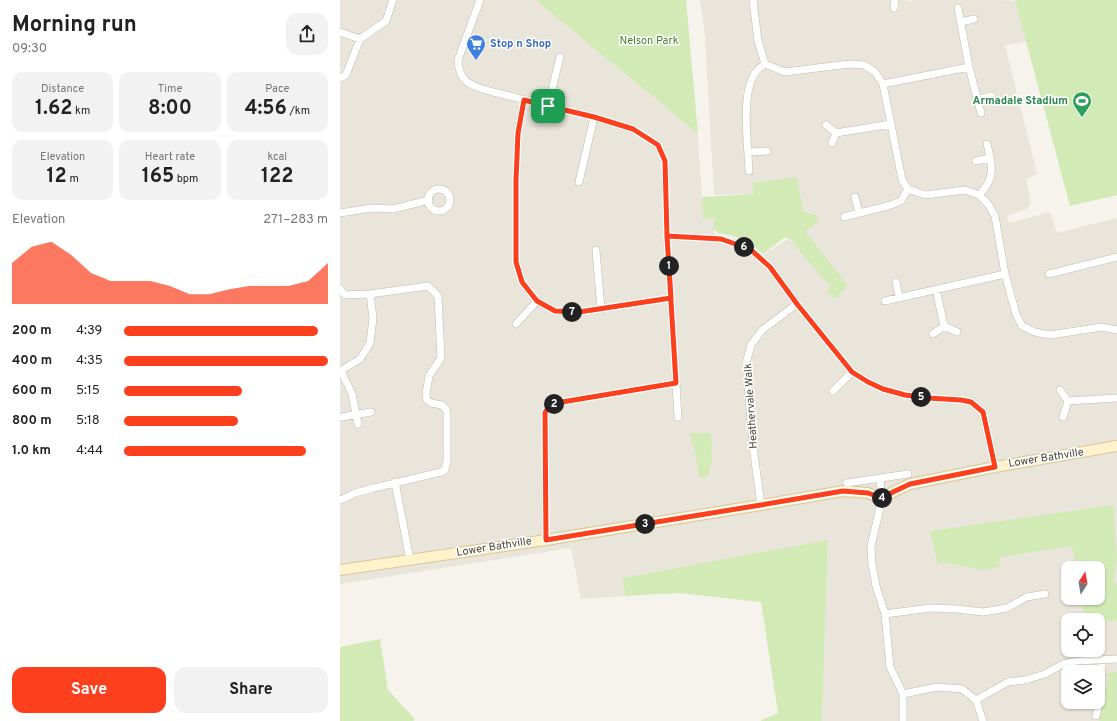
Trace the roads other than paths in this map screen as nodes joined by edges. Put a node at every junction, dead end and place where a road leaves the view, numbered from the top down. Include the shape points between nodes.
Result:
1 (393, 0) edge
2 (480, 0) edge
3 (753, 0) edge
4 (895, 0) edge
5 (894, 8) dead end
6 (958, 8) dead end
7 (974, 19) dead end
8 (961, 22) junction
9 (340, 32) edge
10 (360, 39) junction
11 (560, 57) dead end
12 (765, 64) junction
13 (970, 67) junction
14 (340, 78) edge
15 (883, 84) junction
16 (992, 96) dead end
17 (524, 100) junction
18 (977, 100) junction
19 (548, 106) junction
20 (981, 113) dead end
21 (594, 117) junction
22 (891, 124) junction
23 (826, 125) dead end
24 (836, 133) junction
25 (832, 143) dead end
26 (987, 144) dead end
27 (767, 151) dead end
28 (748, 152) junction
29 (990, 158) junction
30 (976, 161) dead end
31 (749, 171) dead end
32 (579, 182) dead end
33 (908, 189) junction
34 (979, 195) junction
35 (855, 197) dead end
36 (429, 200) dead end
37 (340, 213) edge
38 (859, 213) junction
39 (844, 217) dead end
40 (667, 236) junction
41 (596, 250) dead end
42 (1117, 257) edge
43 (1005, 274) junction
44 (1049, 274) dead end
45 (896, 282) dead end
46 (340, 289) edge
47 (936, 289) junction
48 (370, 294) junction
49 (899, 297) junction
50 (671, 298) junction
51 (537, 301) junction
52 (885, 301) dead end
53 (797, 304) junction
54 (601, 309) junction
55 (516, 324) dead end
56 (944, 326) junction
57 (1117, 330) edge
58 (957, 332) dead end
59 (933, 334) dead end
60 (341, 371) edge
61 (852, 372) junction
62 (676, 383) junction
63 (1060, 390) dead end
64 (833, 391) dead end
65 (1117, 398) edge
66 (1068, 401) junction
67 (371, 412) dead end
68 (356, 414) junction
69 (342, 417) dead end
70 (678, 417) dead end
71 (1063, 417) dead end
72 (358, 424) dead end
73 (1117, 446) edge
74 (995, 467) junction
75 (908, 474) dead end
76 (880, 479) junction
77 (396, 482) junction
78 (847, 483) dead end
79 (882, 498) junction
80 (340, 500) edge
81 (761, 505) junction
82 (546, 540) junction
83 (410, 560) junction
84 (340, 570) edge
85 (1045, 594) dead end
86 (885, 614) junction
87 (1117, 659) edge
88 (1102, 660) junction
89 (903, 694) junction
90 (976, 700) junction
91 (1096, 716) dead end
92 (903, 721) edge
93 (983, 721) edge

1 - 10 street via 386,21
2 - 17 street via 458,60 461,75 464,81 478,88
3 - 12 street via 758,41
4 - 5 street
6 - 8 street
7 - 8 street
8 - 13 street
9 - 10 street
10 - 14 street via 346,75
11 - 19 street
12 - 15 street via 785,72 849,64 864,65 875,72
12 - 28 street via 754,74 747,90
13 - 15 street
13 - 18 street
15 - 22 street
16 - 18 street
17 - 19 street
17 - 51 street via 518,133 516,262 522,282
18 - 20 street
19 - 21 street
21 - 32 street
21 - 40 street via 633,129 658,145 665,161
22 - 24 street
22 - 33 street via 902,180
23 - 24 street
24 - 25 street
26 - 29 street
27 - 28 street
28 - 31 street
29 - 30 street
29 - 34 street via 992,172 987,185
33 - 34 street via 925,195 964,190
33 - 38 street via 901,201
34 - 43 street via 995,216
35 - 38 street
36 - 37 street via 393,209 372,208
38 - 39 street
40 - 50 street
40 - 53 street via 721,239 750,249 770,267
41 - 54 street
42 - 44 street
43 - 47 street
43 - 57 street via 1022,326 1050,335 1102,327
45 - 49 street
46 - 48 street via 346,295
47 - 49 street
47 - 56 street
48 - 60 street via 373,318 370,343 360,360
48 - 77 street via 428,286 438,296 441,358 428,376 426,394 431,403 442,405 447,412 447,465 441,472
49 - 52 street
50 - 54 street
50 - 62 street
51 - 54 street via 555,311 579,312
51 - 55 street
53 - 61 street
53 - 81 street, Heathervale Walk via 762,330 750,345 746,364
56 - 58 street
56 - 59 street
60 - 68 street via 352,394
61 - 64 street
61 - 74 street via 873,385 905,395 971,402 983,412
62 - 70 street
62 - 82 street via 549,406 545,413
63 - 66 street
65 - 66 street
66 - 71 street
67 - 68 street
68 - 69 street
68 - 72 street
73 - 74 main road, Lower Bathville
74 - 79 main road, Lower Bathville via 910,484
75 - 76 street
76 - 78 street
76 - 79 street
77 - 80 street via 355,493
77 - 83 street
79 - 81 main road, Lower Bathville via 868,493 843,491
79 - 86 street via 871,546 876,586
81 - 82 main road, Lower Bathville
82 - 83 main road, Lower Bathville
83 - 84 main road, Lower Bathville
85 - 86 street via 1027,597 1007,608 983,612 930,608
86 - 89 street via 890,667
87 - 88 street
88 - 90 street via 1063,664 1045,674 1008,682
88 - 91 street via 1102,690
89 - 90 street via 937,687 962,689
89 - 92 street
90 - 93 street

